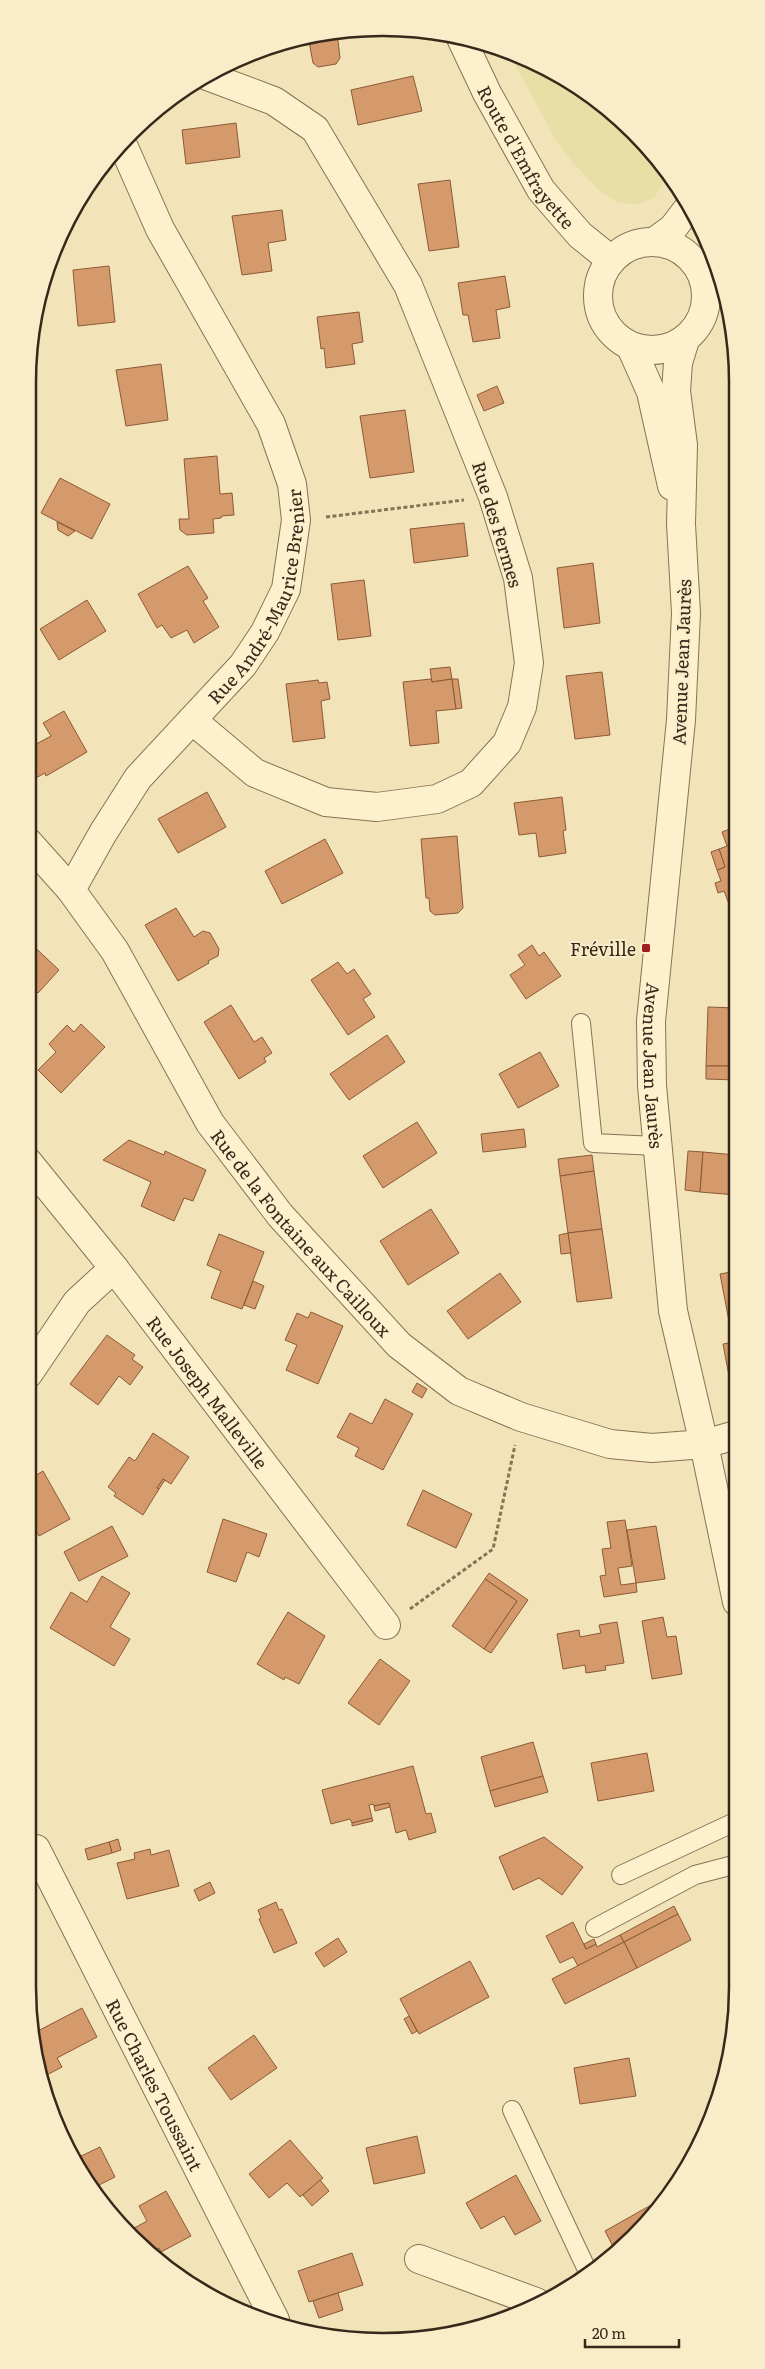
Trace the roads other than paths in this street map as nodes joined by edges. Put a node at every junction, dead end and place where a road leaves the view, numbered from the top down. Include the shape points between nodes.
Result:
1 (465, 46) edge
2 (216, 79) edge
3 (125, 151) edge
4 (684, 213) edge
5 (654, 242) junction
6 (611, 260) junction
7 (707, 263) edge
8 (704, 278) junction
9 (685, 340) junction
10 (631, 347) junction
11 (681, 524) junction
12 (192, 720) junction
13 (36, 851) edge
14 (71, 890) junction
15 (581, 1023) dead end
16 (656, 1146) junction
17 (36, 1172) edge
18 (114, 1268) junction
19 (36, 1362) edge
20 (729, 1437) edge
21 (704, 1444) junction
22 (729, 1564) edge
23 (386, 1625) road end
24 (729, 1825) edge
25 (36, 1849) dead end
26 (729, 1866) edge
27 (620, 1875) dead end
28 (595, 1928) dead end
29 (512, 2110) dead end
30 (419, 2259) dead end
31 (585, 2266) edge
32 (530, 2300) edge
33 (272, 2314) edge

1 - 6 street, Route d'Emfrayette via 541,190 580,234
2 - 12 street, Rue des Fermes via 274,101 315,129 408,285 493,497 518,578 529,663 522,707 507,743 471,783 437,800 378,807 326,802 256,773
3 - 12 street, Rue André-Maurice Brenier via 160,229 272,424 292,484 296,520 286,589 265,632 243,665
4 - 5 street via 673,228
5 - 6 street via 635,244
5 - 8 street via 688,255
6 - 10 street via 598,286 597,301 610,330 618,340
7 - 8 street
8 - 9 street via 706,305 702,318
9 - 10 street via 660,350
9 - 11 street, Avenue Jean Jaurès via 678,363 676,391 684,445
10 - 11 street, Avenue Jean Jaurès via 651,392
11 - 16 street, Avenue Jean Jaurès via 686,613 682,720 651,1021
12 - 14 street, Rue André-Maurice Brenier via 138,778
13 - 14 street, Rue de la Fontaine aux Cailloux
14 - 21 street, Rue de la Fontaine aux Cailloux via 115,951 210,1123 280,1215 399,1345 459,1391 521,1417 610,1444 652,1448
15 - 16 lane via 593,1143
16 - 21 street, Avenue Jean Jaurès via 673,1311
17 - 18 street, Rue Joseph Malleville
18 - 19 street via 77,1302
18 - 23 street, Rue Joseph Malleville
20 - 21 street, Rue de la Fontaine aux Cailloux
21 - 22 street, Avenue Jean Jaurès
24 - 27 lane
25 - 33 street, Rue Charles Toussaint
26 - 28 lane via 694,1875
29 - 31 lane
30 - 32 street

